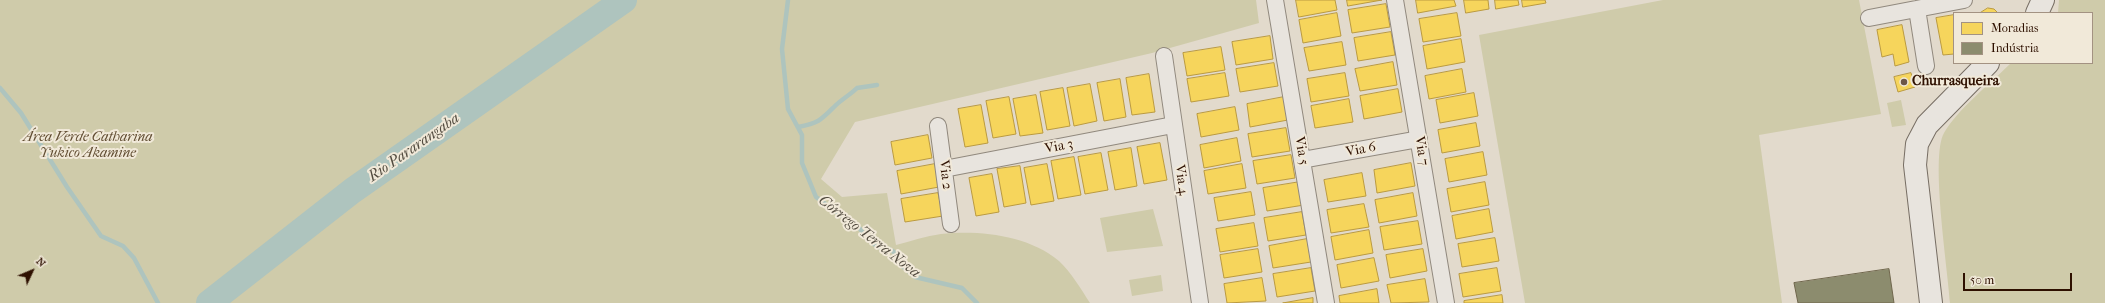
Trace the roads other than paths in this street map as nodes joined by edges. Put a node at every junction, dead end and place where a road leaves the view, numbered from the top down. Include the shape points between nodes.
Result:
1 (1275, 0) edge
2 (1395, 0) edge
3 (1964, 0) edge
4 (2043, 0) edge
5 (1917, 9) junction
6 (2037, 12) edge
7 (1869, 18) dead end
8 (1164, 56) dead end
9 (1987, 64) edge
10 (1926, 66) dead end
11 (1173, 125) junction
12 (938, 126) dead end
13 (1419, 139) junction
14 (1302, 160) junction
15 (944, 169) junction
16 (951, 224) dead end
17 (1200, 303) edge
18 (1326, 303) edge
19 (1446, 303) edge
20 (1931, 303) edge

1 - 14 street, Via 5
2 - 13 street, Via 7
3 - 5 street
4 - 6 main road
5 - 7 street
5 - 10 street
8 - 11 street, Via 4
9 - 20 main road via 1926,125 1917,144 1915,165
11 - 15 street, Via 3
11 - 17 street, Via 4
12 - 15 street, Via 2
13 - 14 street, Via 6
13 - 19 street, Via 7
14 - 18 street, Via 5
15 - 16 street, Via 2

